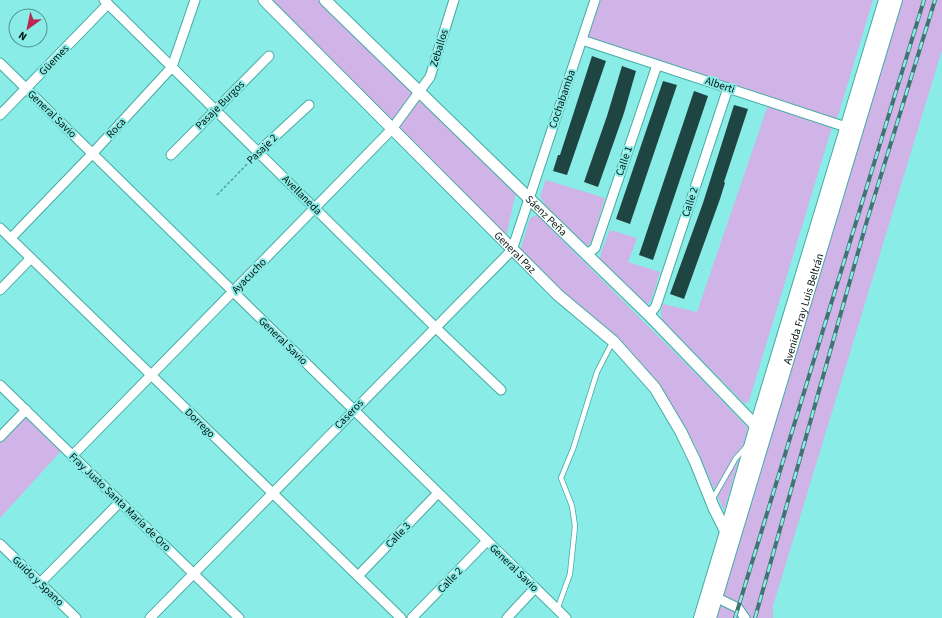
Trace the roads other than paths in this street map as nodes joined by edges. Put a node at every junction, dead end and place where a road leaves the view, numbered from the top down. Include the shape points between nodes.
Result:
1 (195, 0) edge
2 (264, 0) edge
3 (325, 0) edge
4 (454, 0) edge
5 (595, 0) edge
6 (885, 0) edge
7 (896, 0) edge
8 (106, 2) edge
9 (582, 40) junction
10 (269, 56) dead end
11 (0, 63) edge
12 (657, 65) junction
13 (172, 67) junction
14 (26, 88) junction
15 (728, 88) junction
16 (418, 92) junction
17 (309, 104) dead end
18 (215, 110) junction
19 (0, 116) edge
20 (852, 128) junction
21 (392, 129) junction
22 (258, 152) junction
23 (92, 154) junction
24 (171, 155) dead end
25 (528, 198) junction
26 (315, 209) junction
27 (0, 228) edge
28 (11, 238) junction
29 (512, 250) junction
30 (587, 254) junction
31 (31, 258) junction
32 (0, 290) edge
33 (233, 292) junction
34 (649, 315) junction
35 (435, 327) junction
36 (613, 341) junction
37 (152, 376) junction
38 (0, 385) edge
39 (501, 390) dead end
40 (26, 410) junction
41 (354, 410) junction
42 (761, 429) junction
43 (0, 437) edge
44 (752, 440) junction
45 (72, 456) junction
46 (273, 493) junction
47 (438, 493) junction
48 (711, 500) junction
49 (120, 502) junction
50 (726, 532) junction
51 (487, 541) junction
52 (0, 544) edge
53 (193, 573) junction
54 (358, 576) junction
55 (40, 583) junction
56 (535, 588) junction
57 (712, 595) junction
58 (557, 610) junction
59 (395, 616) edge
60 (76, 618) edge
61 (150, 618) edge
62 (239, 618) edge
63 (412, 618) edge
64 (507, 618) edge
65 (566, 618) edge
66 (700, 618) edge
67 (710, 618) edge
68 (746, 618) edge

1 - 13 street, Roca
2 - 21 street, General Paz
3 - 16 street, Sáenz Peña
4 - 16 street, Zeballos via 430,77
5 - 9 street, Cochabamba
6 - 20 main road, Avenida Fray Luis Beltrán
7 - 20 main road, Avenida Fray Luis Beltrán
8 - 13 street, Avellaneda
8 - 14 street, Güemes
9 - 12 street, Alberti
9 - 25 street, Cochabamba
10 - 18 street, Pasaje Burgos
11 - 14 street, General Savio
12 - 15 street, Alberti
12 - 30 street, Calle 1 via 595,248
13 - 18 street, Avellaneda
13 - 23 street, Roca
14 - 19 street, Güemes
14 - 23 street, General Savio
15 - 20 street, Alberti
15 - 34 street, Calle 2 via 656,306
16 - 21 street, Ayacucho
16 - 25 street, Sáenz Peña
17 - 22 street, Pasaje 2
18 - 22 street, Avellaneda
18 - 24 street, Pasaje Burgos
20 - 42 main road, Avenida Fray Luis Beltrán
21 - 26 street, Ayacucho
21 - 29 street, General Paz
22 - 26 street, Avellaneda
23 - 28 street, Roca
23 - 33 street, General Savio
25 - 29 street, Caseros
25 - 30 street, Sáenz Peña
26 - 33 street, Ayacucho
26 - 35 street, Avellaneda
27 - 28 street, Dorrego
28 - 31 street, Dorrego
29 - 35 street, Caseros
29 - 36 street, General Paz via 558,295
30 - 34 street, Sáenz Peña
31 - 32 street
31 - 37 street, Dorrego
33 - 37 street, Ayacucho
33 - 41 street, General Savio
34 - 42 street, Sáenz Peña
35 - 39 street, Avellaneda
35 - 41 street, Caseros
36 - 48 street, General Paz via 655,388 681,432
36 - 58 lane via 597,372 573,449 561,478 572,506 575,526 570,574
37 - 45 street, Ayacucho
37 - 46 street, Dorrego
38 - 40 street, Fray Justo Santa María de Oro
40 - 43 street
40 - 45 street, Fray Justo Santa María de Oro
41 - 46 street, Caseros
41 - 47 street, General Savio
42 - 44 main road, Avenida Fray Luis Beltrán
42 - 57 main road, Avenida Fray Luis Beltrán
44 - 48 lane via 736,458
44 - 50 main road, Avenida Fray Luis Beltrán
45 - 49 street, Fray Justo Santa María de Oro
46 - 53 street, Caseros
46 - 54 street, Dorrego
47 - 51 street, General Savio
47 - 54 street, Calle 3
48 - 50 street, General Paz
49 - 53 street, Fray Justo Santa María de Oro
49 - 55 street
50 - 57 main road, Avenida Fray Luis Beltrán
51 - 56 street, General Savio
51 - 63 street, Calle 2
52 - 55 street, Guido y Spano
53 - 61 street, Caseros
53 - 62 street, Fray Justo Santa María de Oro
54 - 59 street, Dorrego
55 - 60 street, Guido y Spano
56 - 58 street, General Savio
56 - 64 street
57 - 66 main road, Avenida Fray Luis Beltrán
57 - 67 main road, Avenida Fray Luis Beltrán
57 - 68 street via 738,608
58 - 65 street, General Savio

